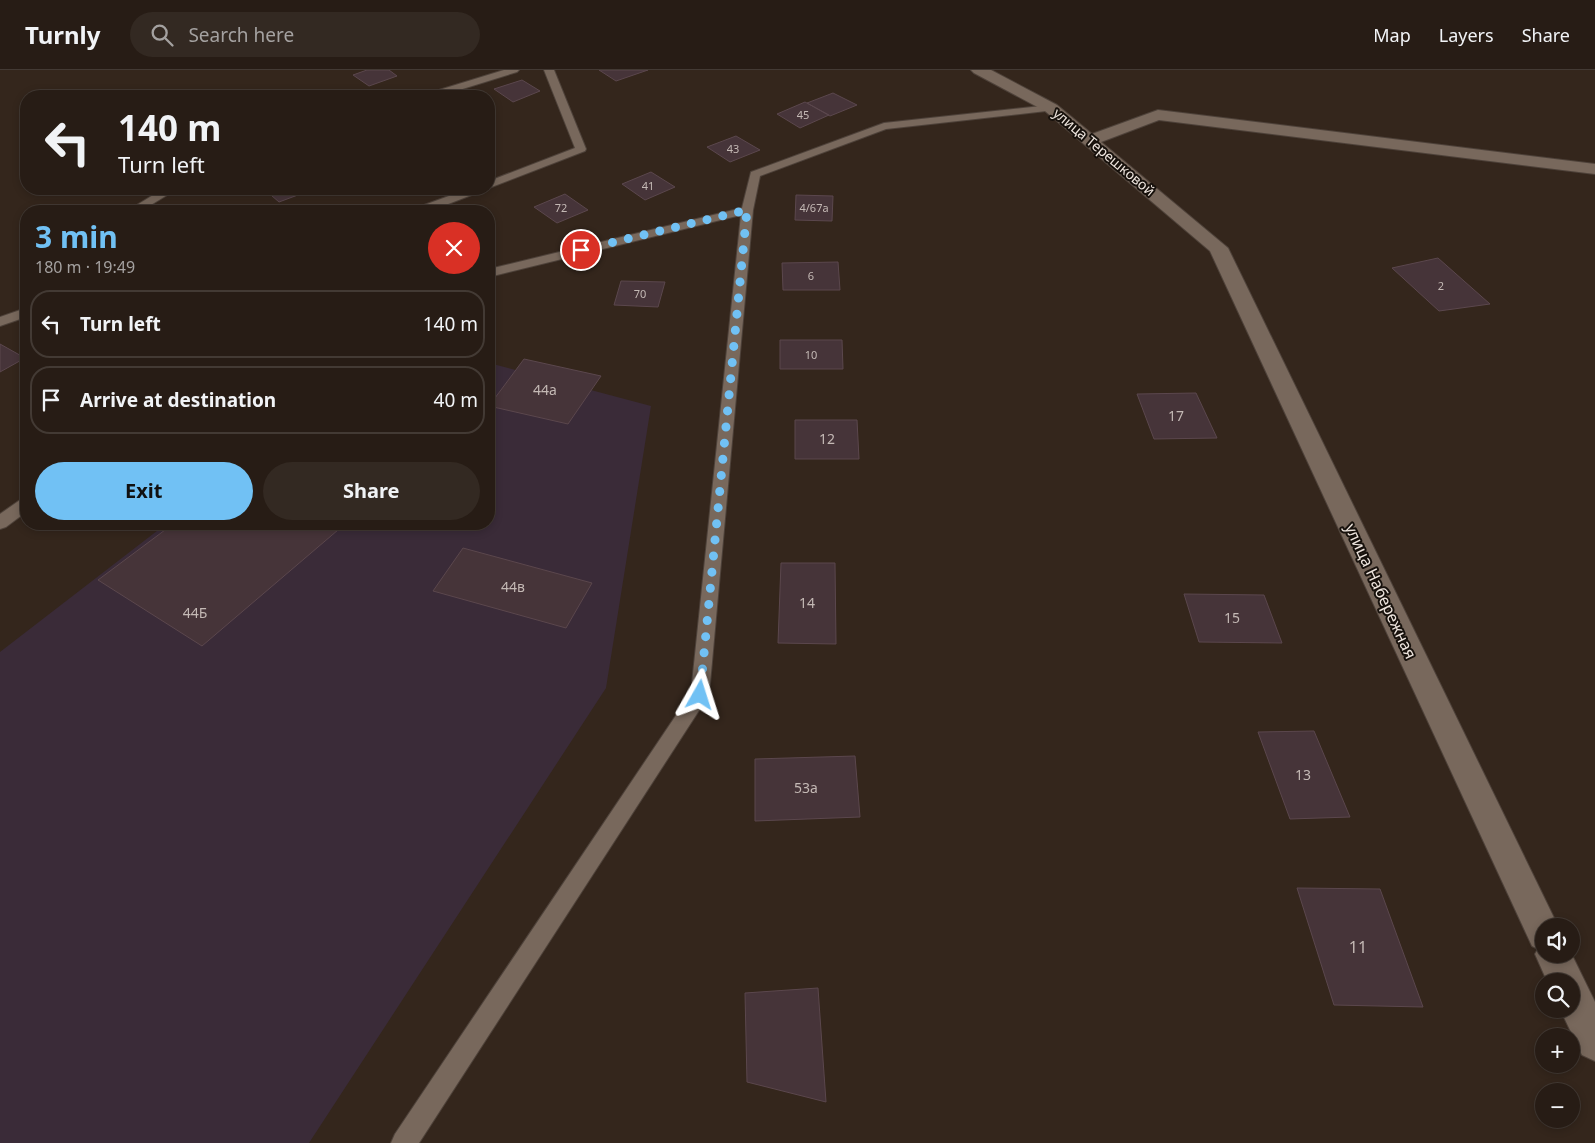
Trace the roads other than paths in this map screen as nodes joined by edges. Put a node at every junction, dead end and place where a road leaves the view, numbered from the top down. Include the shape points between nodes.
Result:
1 (514, 70) edge
2 (550, 70) edge
3 (979, 70) edge
4 (449, 90) edge
5 (1052, 108) junction
6 (1090, 140) junction
7 (1595, 169) edge
8 (495, 182) edge
9 (161, 195) edge
10 (462, 195) edge
11 (143, 205) edge
12 (436, 205) edge
13 (747, 210) junction
14 (1218, 248) joint
15 (495, 272) edge
16 (20, 314) edge
17 (0, 322) edge
18 (20, 508) edge
19 (0, 523) edge
20 (1536, 918) edge
21 (1580, 1011) edge
22 (1595, 1042) edge
23 (404, 1143) edge

1 - 4 lane
2 - 8 lane via 581,149
3 - 5 street, улица Терешковой
5 - 6 street, улица Терешковой
5 - 13 lane via 884,126 755,174
6 - 7 street via 1158,115
6 - 14 street, улица Терешковой
9 - 11 lane
10 - 12 lane
13 - 15 lane
13 - 23 lane via 700,695
14 - 20 street, улица Набережная
16 - 17 lane
18 - 19 lane
21 - 22 street

